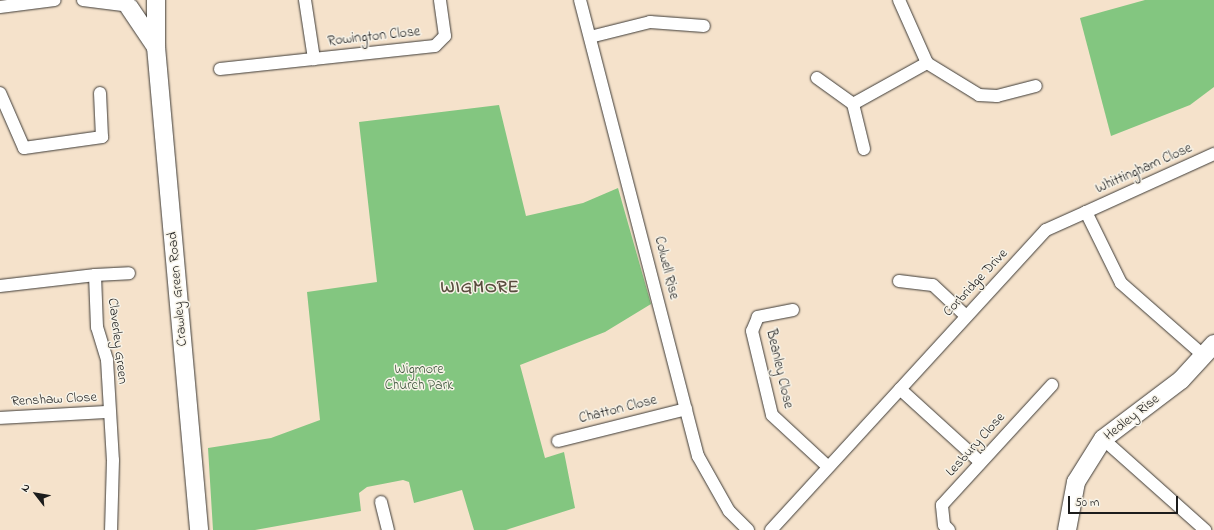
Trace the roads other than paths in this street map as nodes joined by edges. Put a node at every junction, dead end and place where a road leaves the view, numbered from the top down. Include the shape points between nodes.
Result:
1 (55, 0) edge
2 (83, 0) edge
3 (156, 0) edge
4 (305, 0) edge
5 (440, 0) edge
6 (580, 0) edge
7 (899, 0) edge
8 (28, 1) edge
9 (123, 4) edge
10 (0, 6) edge
11 (704, 26) dead end
12 (590, 37) junction
13 (156, 47) junction
14 (314, 59) junction
15 (927, 63) junction
16 (220, 69) dead end
17 (817, 78) dead end
18 (1036, 86) dead end
19 (0, 93) edge
20 (100, 93) dead end
21 (853, 104) junction
22 (864, 149) dead end
23 (1214, 154) edge
24 (1086, 212) junction
25 (129, 273) dead end
26 (94, 275) junction
27 (900, 281) dead end
28 (0, 286) edge
29 (793, 310) dead end
30 (965, 314) junction
31 (1209, 350) edge
32 (1052, 385) dead end
33 (900, 389) junction
34 (686, 409) junction
35 (109, 412) junction
36 (0, 418) edge
37 (1103, 439) junction
38 (558, 441) dead end
39 (980, 461) junction
40 (827, 466) junction
41 (381, 502) dead end
42 (111, 530) edge
43 (199, 530) edge
44 (388, 530) edge
45 (748, 530) edge
46 (771, 530) edge
47 (949, 530) edge
48 (1067, 530) edge
49 (1205, 530) edge

1 - 8 street
2 - 9 street
3 - 9 street via 144,8
3 - 13 street, Crawley Green Road
4 - 14 street, Rowington Close
5 - 14 street, Rowington Close via 445,36 435,46
6 - 12 street, Colwell Rise
7 - 15 street
8 - 10 street
9 - 13 street, Crawley Green Road
11 - 12 street via 650,22
12 - 34 street, Colwell Rise
13 - 43 street, Crawley Green Road
14 - 16 street, Rowington Close
15 - 18 street via 979,95 997,96
15 - 21 street
17 - 21 street
19 - 20 street via 24,148 102,137
21 - 22 street
23 - 24 street, Whittingham Close
24 - 30 street, Corbridge Drive via 1046,230
24 - 31 street via 1120,283
25 - 26 street
26 - 28 street
26 - 35 street, Claverley Green via 97,327 107,360
27 - 30 street via 933,285
29 - 40 street, Beanley Close via 758,317 752,331 772,415
30 - 33 street, Corbridge Drive
31 - 37 street, Hedley Rise via 1181,380
32 - 39 street, Lesbury Close
33 - 39 street
33 - 40 street, Corbridge Drive
34 - 38 street, Chatton Close
34 - 45 street, Colwell Rise via 698,456 729,511
35 - 36 street, Renshaw Close
35 - 42 street, Claverley Green via 113,460
37 - 48 street, Hedley Rise via 1076,482
37 - 49 street
39 - 47 street, Lesbury Close via 942,505 944,525
40 - 46 street, Corbridge Drive
41 - 44 street

